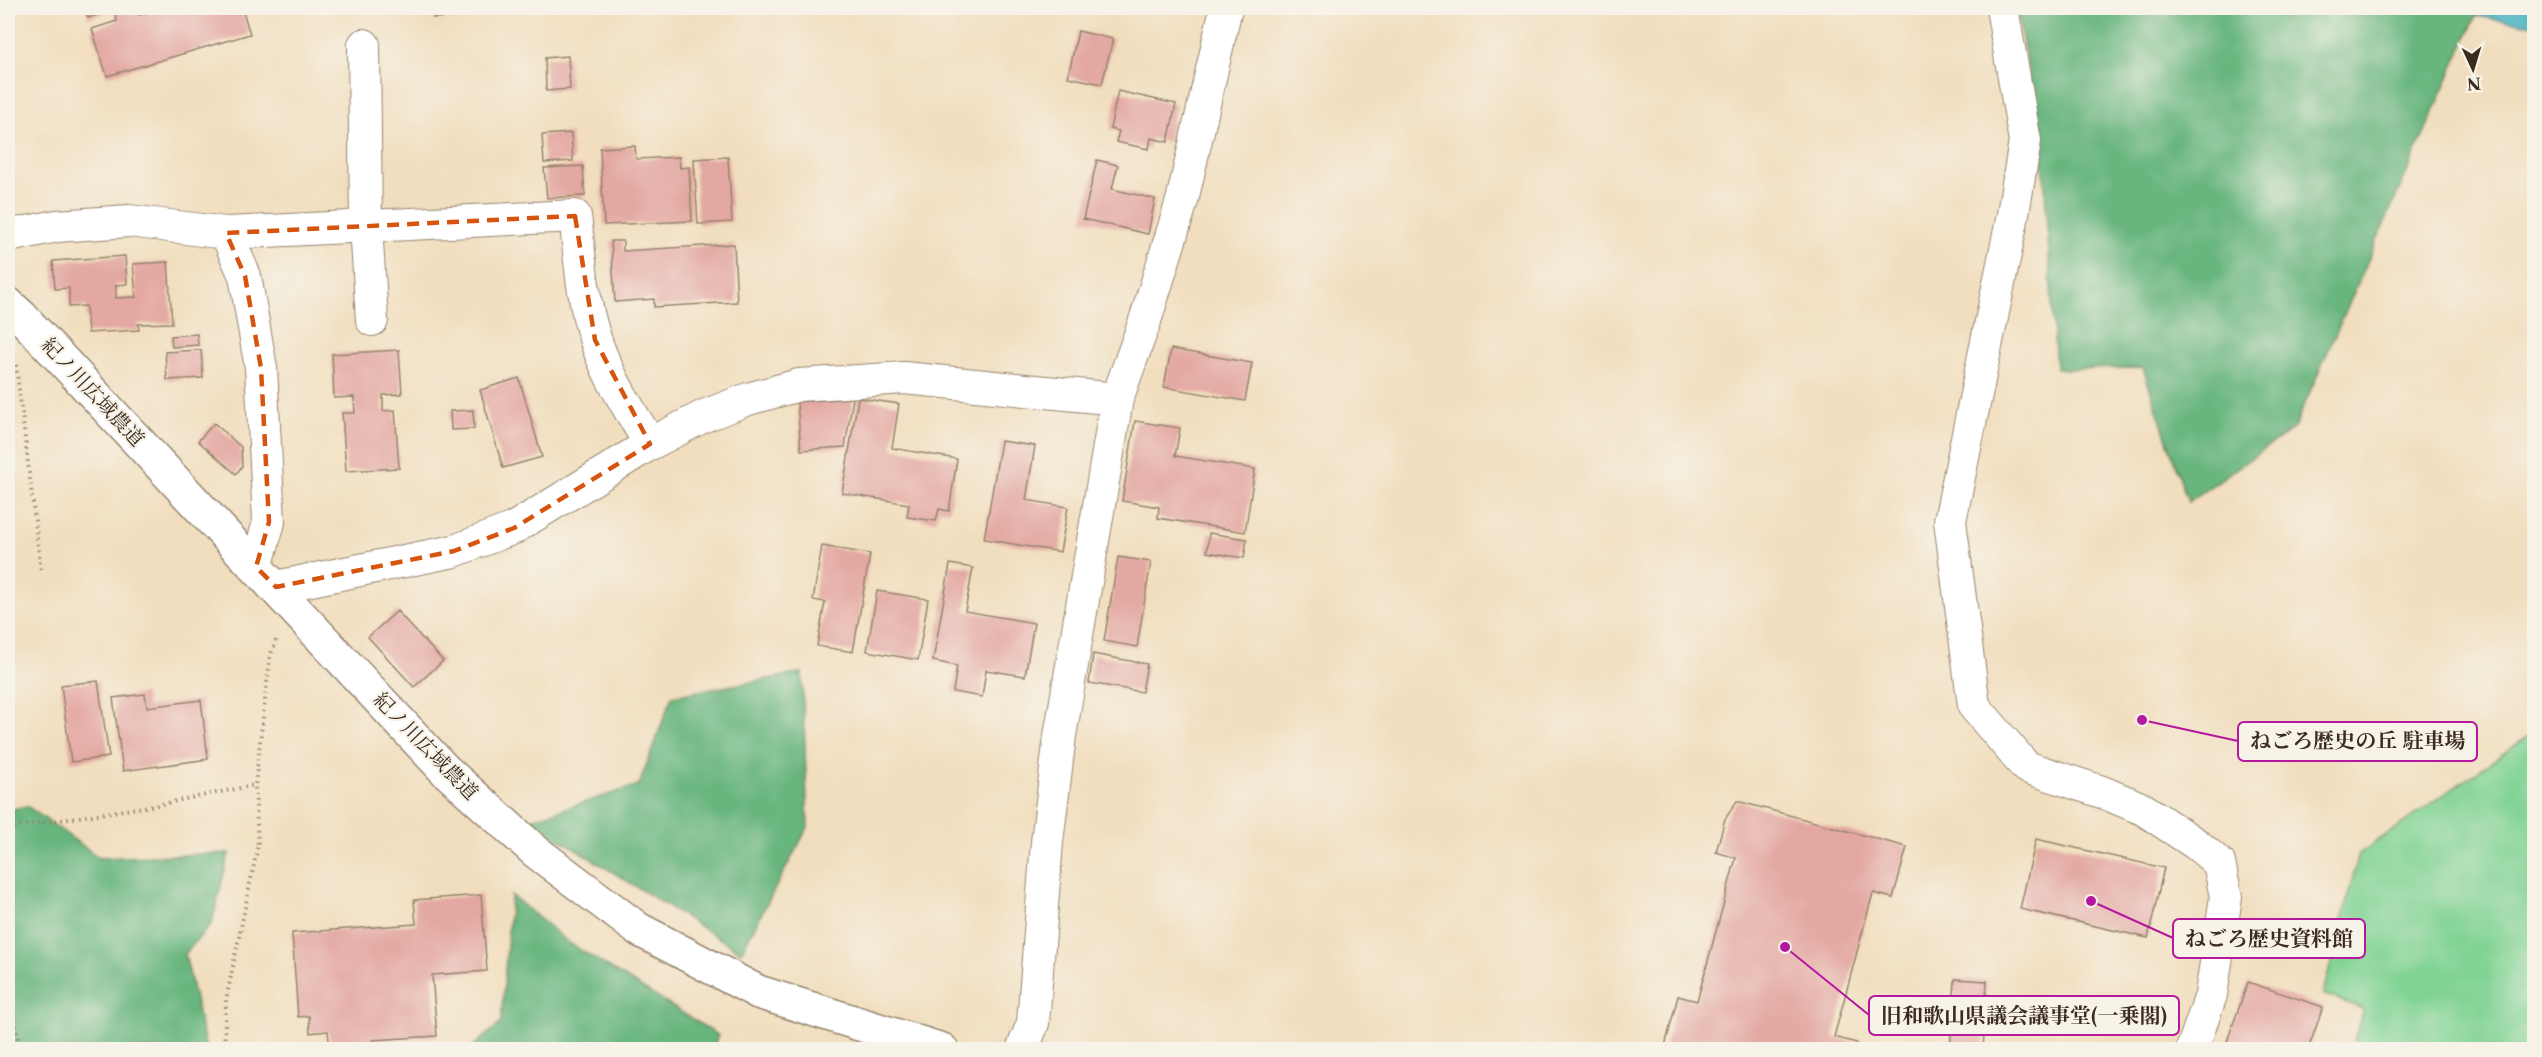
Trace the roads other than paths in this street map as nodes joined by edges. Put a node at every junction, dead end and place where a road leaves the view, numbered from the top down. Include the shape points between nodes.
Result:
1 (1226, 8) edge
2 (2002, 8) edge
3 (364, 45) dead end
4 (366, 226) junction
5 (226, 233) junction
6 (8, 236) edge
7 (8, 304) edge
8 (372, 320) dead end
9 (1117, 399) junction
10 (650, 444) junction
11 (274, 585) junction
12 (942, 1050) edge
13 (1022, 1050) edge
14 (2192, 1050) edge

1 - 9 street via 1182,201
2 - 14 street via 2025,141 1950,521 1974,706 2026,767 2143,809 2219,863 2226,897 2211,995
3 - 4 street
4 - 5 street
4 - 8 street
4 - 10 street via 575,216 585,302 595,340
5 - 6 street via 129,221 57,226
5 - 11 street via 245,276 261,368
7 - 11 street, 紀ノ川広域農道
9 - 10 street via 904,378 799,385 704,416
9 - 13 street via 1060,736 1047,842 1033,1023
10 - 11 street via 514,528 464,548
11 - 12 street, 紀ノ川広域農道 via 444,769 535,851 638,929 758,993

